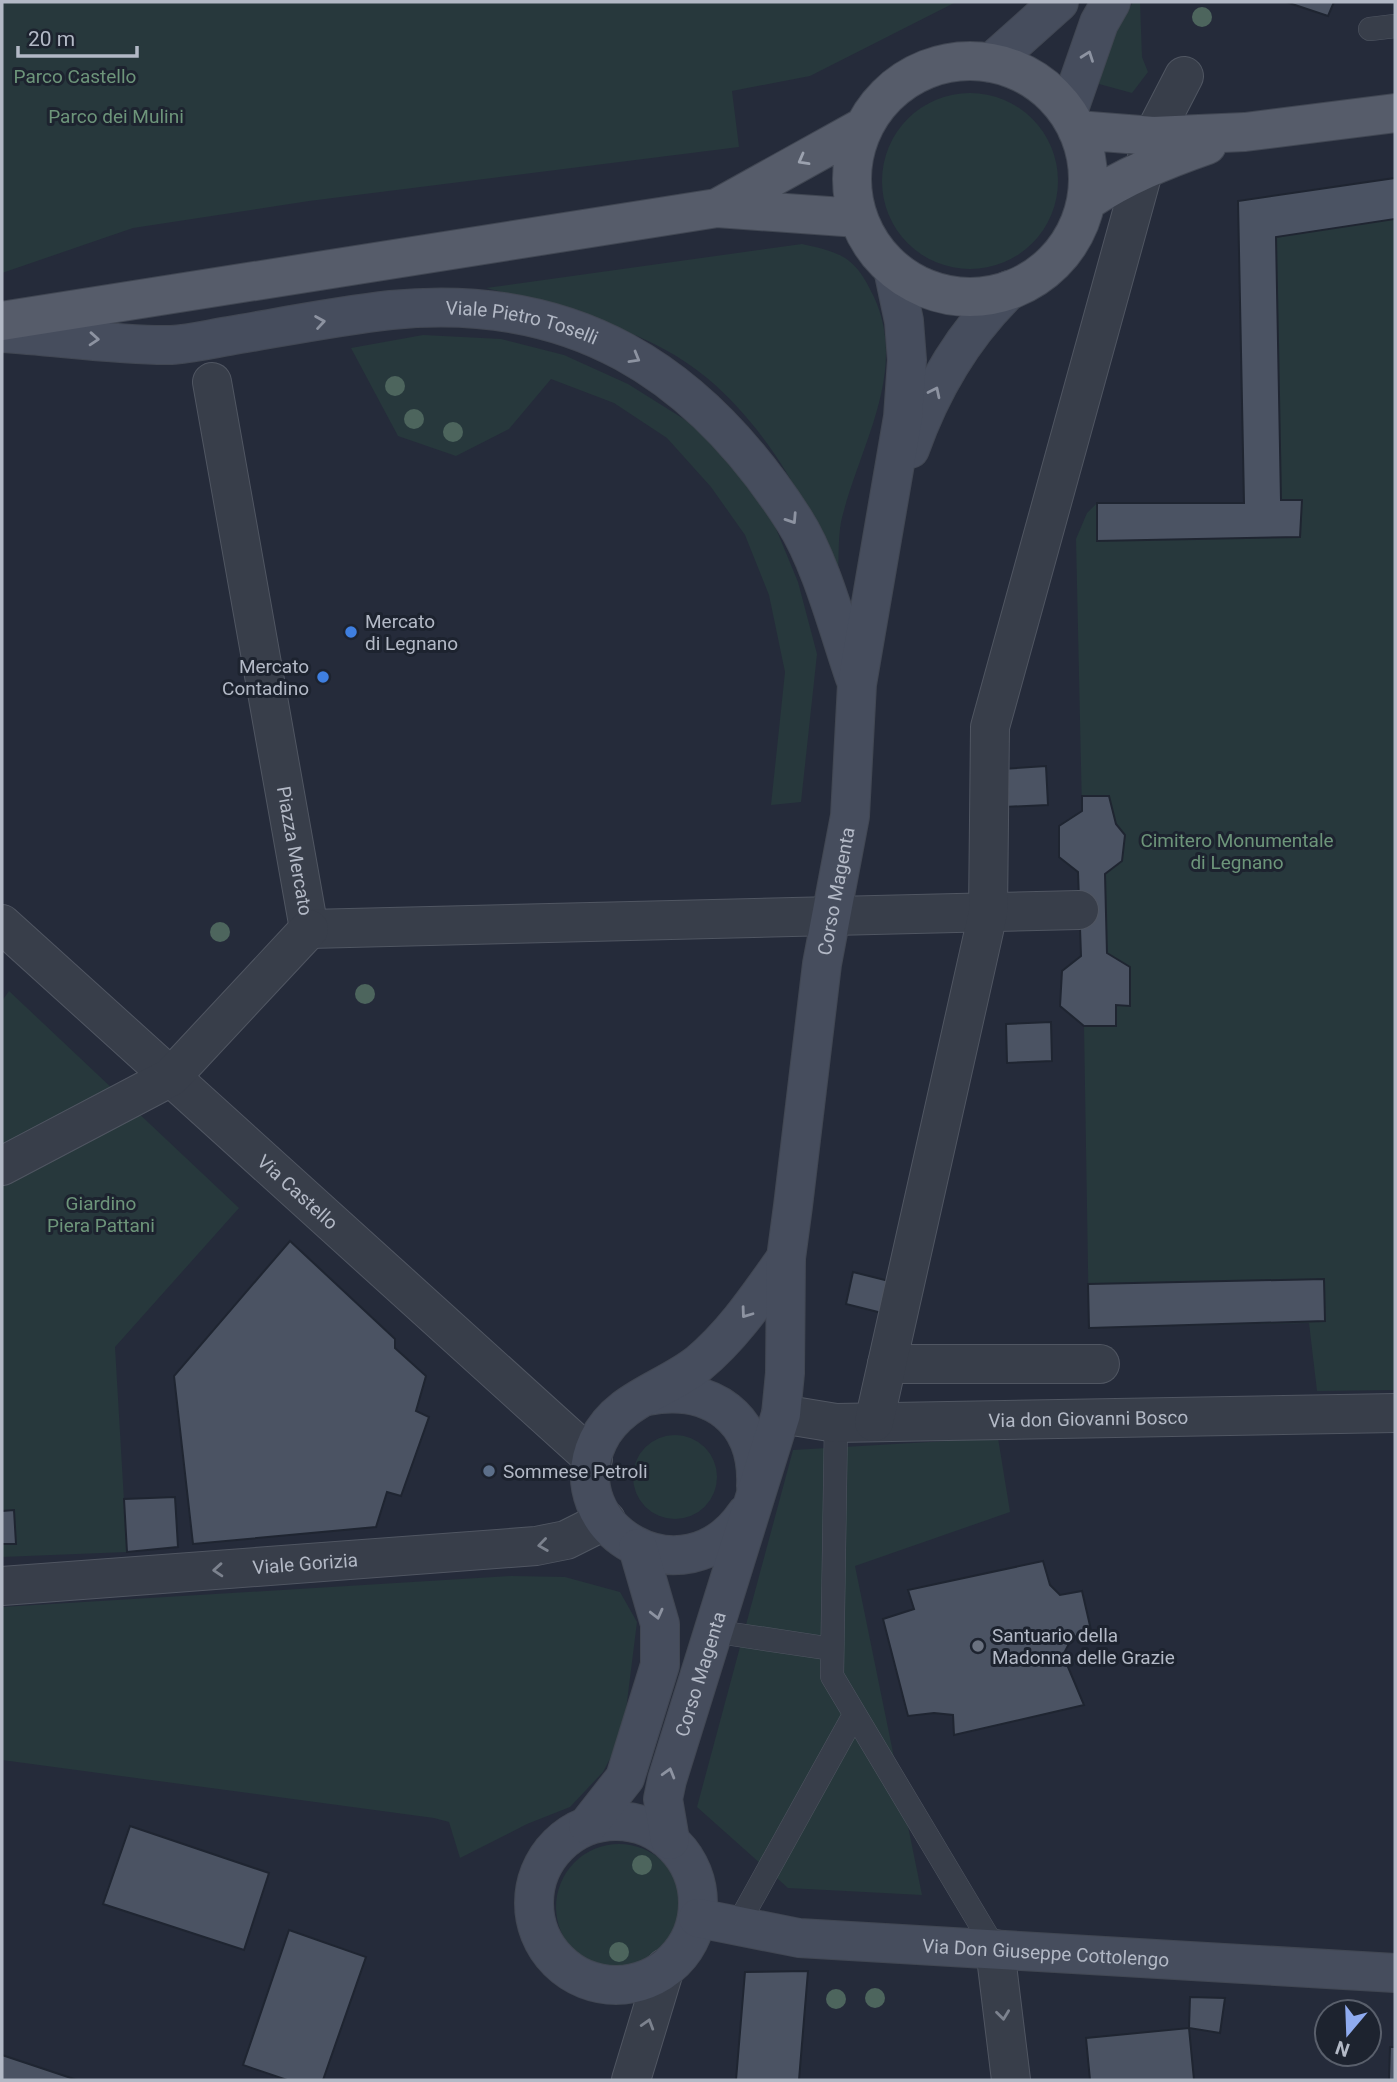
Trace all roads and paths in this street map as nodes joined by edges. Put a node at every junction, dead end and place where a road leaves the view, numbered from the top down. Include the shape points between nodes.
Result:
1 (1059, 2) edge
2 (1111, 2) edge
3 (1395, 26) edge
4 (1370, 29) dead end
5 (991, 62) junction
6 (1184, 76) dead end
7 (1395, 113) edge
8 (1072, 121) junction
9 (863, 127) junction
10 (1148, 152) junction
11 (1087, 201) junction
12 (717, 208) junction
13 (858, 218) junction
14 (893, 269) junction
15 (1009, 290) junction
16 (2, 321) edge
17 (2, 333) edge
18 (212, 382) dead end
19 (884, 524) junction
20 (857, 684) junction
21 (1079, 910) dead end
22 (988, 913) junction
23 (833, 917) junction
24 (2, 924) edge
25 (309, 929) junction
26 (172, 1077) junction
27 (2, 1166) edge
28 (786, 1258) junction
29 (887, 1364) junction
30 (1100, 1364) dead end
31 (647, 1396) junction
32 (1395, 1413) edge
33 (781, 1415) junction
34 (874, 1422) junction
35 (836, 1423) junction
36 (593, 1459) junction
37 (752, 1499) junction
38 (606, 1520) junction
39 (639, 1548) junction
40 (2, 1586) edge
41 (712, 1631) junction
42 (832, 1649) junction
43 (854, 1715) junction
44 (588, 1825) junction
45 (670, 1840) junction
46 (698, 1918) junction
47 (737, 1926) junction
48 (995, 1950) junction
49 (666, 1968) junction
50 (1395, 1973) edge
51 (631, 2080) edge
52 (1011, 2080) edge

1 - 5 street
8 -> 2 street via 1100,23
3 - 4 lane
5 - 8 main road via 1039,83
5 - 9 main road via 961,60 930,67 902,81
6 - 10 street
7 - 10 main road via 1245,132
8 - 10 main road
8 - 11 main road via 1088,170
9 -> 12 main road
9 - 13 main road via 853,157 852,188
10 - 11 main road
10 - 22 street via 990,727
11 - 15 main road via 1077,230 1060,256 1037,277
12 - 13 main road
12 - 16 main road
13 - 14 main road via 872,246
14 - 15 main road via 918,286 948,296 979,297
14 - 19 street, Corso Magenta via 907,360
19 -> 15 street, Corso Magenta via 918,427 942,378 992,306
17 -> 20 street, Viale Pietro Toselli via 172,345 392,310 492,308 566,326 601,340 635,357 696,402 748,457 795,521 828,597
18 - 25 street, Piazza Mercato
19 - 20 street, Corso Magenta
20 - 23 street, Corso Magenta via 850,816
21 - 22 street, Piazza Mercato
22 - 23 street, Piazza Mercato
22 - 29 street
23 - 25 street, Piazza Mercato
23 - 28 street, Corso Magenta via 822,964
24 - 26 street, Via Castello
25 - 26 street
26 - 27 street
26 - 36 street, Via Castello
28 -> 31 street, Corso Magenta via 733,1331 696,1365
28 - 33 street, Corso Magenta
29 - 30 street
29 - 34 street
31 - 36 street, Corso Magenta via 611,1420
31 - 37 street, Corso Magenta via 689,1393 728,1411 752,1446 757,1467
32 - 34 street, Via don Giovanni Bosco
33 - 35 street, Via don Giovanni Bosco
33 - 37 street, Corso Magenta
34 - 35 street, Via don Giovanni Bosco
35 - 42 lane
36 - 38 street, Corso Magenta via 591,1480
37 - 39 street, Corso Magenta via 721,1542 702,1552 681,1557
37 - 41 street, Corso Magenta
38 - 39 street, Corso Magenta
38 -> 40 street, Viale Gorizia via 566,1540 536,1546
39 -> 44 street, Corso Magenta via 660,1624 660,1665 625,1778
41 - 42 lane
45 -> 41 street, Corso Magenta via 664,1790
42 - 43 lane via 832,1676
43 - 47 lane
43 - 48 lane
44 - 45 street, Corso Magenta via 631,1821
44 - 49 street, Corso Magenta via 553,1849 534,1887 533,1909 547,1950 580,1977 601,1984 643,1980
45 - 46 street, Corso Magenta via 694,1875
46 - 47 street, Via Don Giuseppe Cottolengo
46 - 49 street, Corso Magenta via 679,1957
47 - 48 street, Via Don Giuseppe Cottolengo via 799,1938
48 - 50 street, Via Don Giuseppe Cottolengo
48 -> 52 street
51 -> 49 street, Corso Magenta

